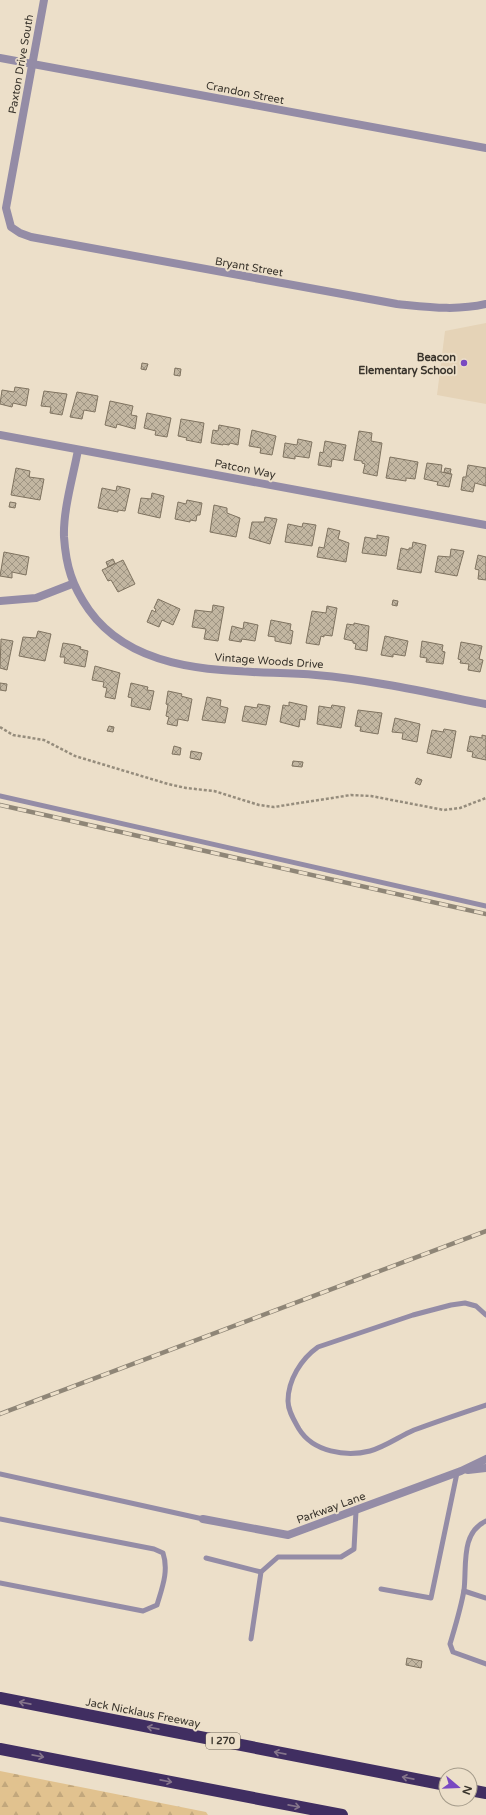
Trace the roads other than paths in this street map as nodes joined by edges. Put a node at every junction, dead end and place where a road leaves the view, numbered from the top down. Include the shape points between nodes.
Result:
1 (44, 0) edge
2 (0, 58) edge
3 (33, 64) junction
4 (486, 148) edge
5 (11, 227) joint
6 (486, 304) edge
7 (0, 435) edge
8 (78, 450) junction
9 (486, 525) edge
10 (72, 584) junction
11 (0, 601) edge
12 (486, 704) edge
13 (0, 796) edge
14 (486, 906) edge
15 (486, 1315) edge
16 (486, 1405) edge
17 (486, 1459) edge
18 (486, 1468) edge
19 (459, 1472) junction
20 (0, 1474) edge
21 (356, 1511) junction
22 (0, 1519) edge
23 (203, 1519) joint
24 (486, 1521) edge
25 (206, 1558) dead end
26 (261, 1572) junction
27 (0, 1583) edge
28 (381, 1589) dead end
29 (464, 1591) junction
30 (486, 1598) edge
31 (251, 1639) dead end
32 (486, 1664) edge
33 (0, 1698) edge
34 (0, 1749) edge
35 (438, 1783) edge
36 (342, 1815) edge

1 - 3 street, Paxton Drive South
2 - 3 street, Crandon Street
3 - 4 street, Crandon Street
3 - 5 street, Paxton Drive South via 6,208
5 - 6 street, Bryant Street via 31,237 397,304 444,309
7 - 8 street, Patcon Way
8 - 9 street, Patcon Way
8 - 10 street, Vintage Woods Drive via 64,535
10 - 11 street via 36,598
10 - 12 street, Vintage Woods Drive via 95,618 112,635 150,657 226,671 277,672 370,682
13 - 14 lane
15 - 16 lane via 476,1306 451,1305 318,1347 308,1354 296,1371 288,1401 290,1413 302,1433 315,1446 346,1454 371,1451 408,1432
17 - 19 street, Parkway Lane
18 - 19 street, Parkway Lane
19 - 21 street, Parkway Lane
19 - 28 lane via 431,1598
20 - 23 lane
21 - 23 street, Parkway Lane via 288,1534
21 - 26 lane via 354,1549 341,1557 278,1557
22 - 27 lane via 154,1550 163,1553 166,1562 165,1577 157,1606 143,1611
24 - 29 lane via 478,1525 469,1540
25 - 26 lane
26 - 31 lane
29 - 30 lane
29 - 32 lane via 450,1644 453,1652
35 -> 33 highway, Jack Nicklaus Freeway / I 270
34 -> 36 highway

